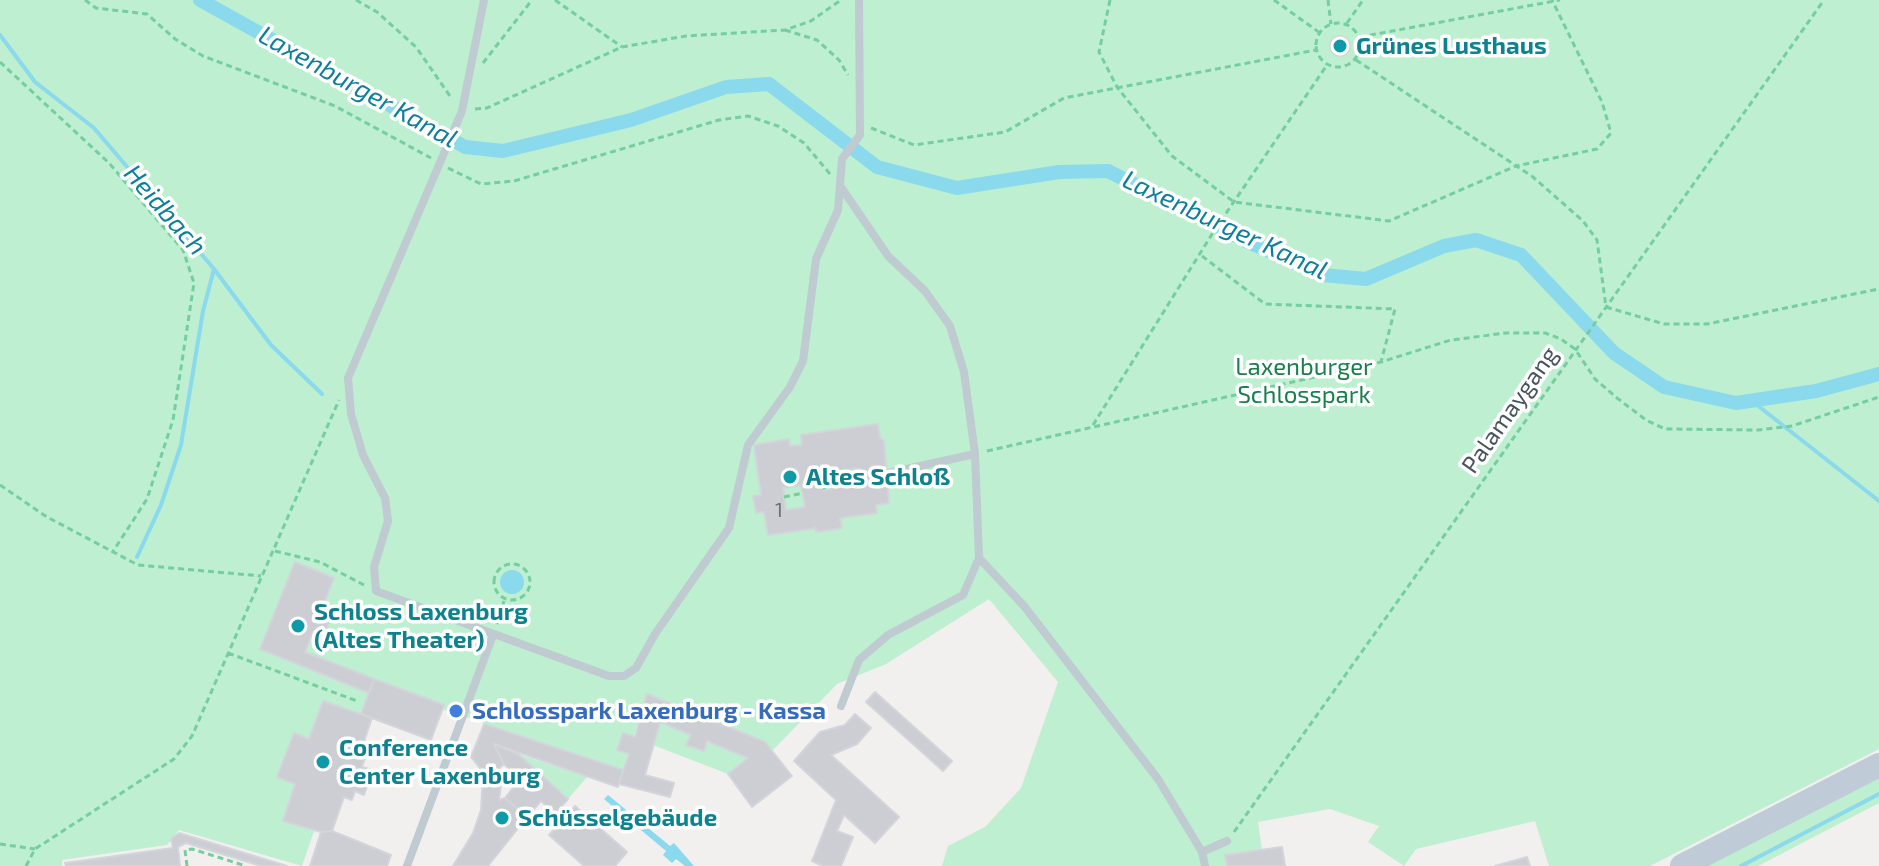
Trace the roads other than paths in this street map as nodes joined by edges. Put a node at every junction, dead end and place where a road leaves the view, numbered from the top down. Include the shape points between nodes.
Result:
1 (484, 0) edge
2 (859, 0) edge
3 (840, 186) junction
4 (975, 454) junction
5 (888, 473) dead end
6 (979, 558) junction
7 (493, 635) junction
8 (841, 706) dead end
9 (1879, 765) edge
10 (1227, 841) road end
11 (1202, 852) junction
12 (407, 866) edge
13 (1205, 866) edge
14 (1682, 866) edge

1 - 7 lane via 462,111 348,378 363,455 385,498 388,521 374,567 376,591
2 - 3 lane via 860,135 842,159
3 - 4 lane via 888,256 925,291 950,326 964,372
3 - 7 lane via 838,210 816,259 803,361 748,445 729,528 636,668 624,676 609,676
4 - 5 lane
4 - 6 lane
6 - 8 lane via 963,595 888,635 859,660
6 - 11 lane via 1024,606 1158,779
7 - 12 lane
9 - 14 main road
10 - 11 lane
11 - 13 lane

